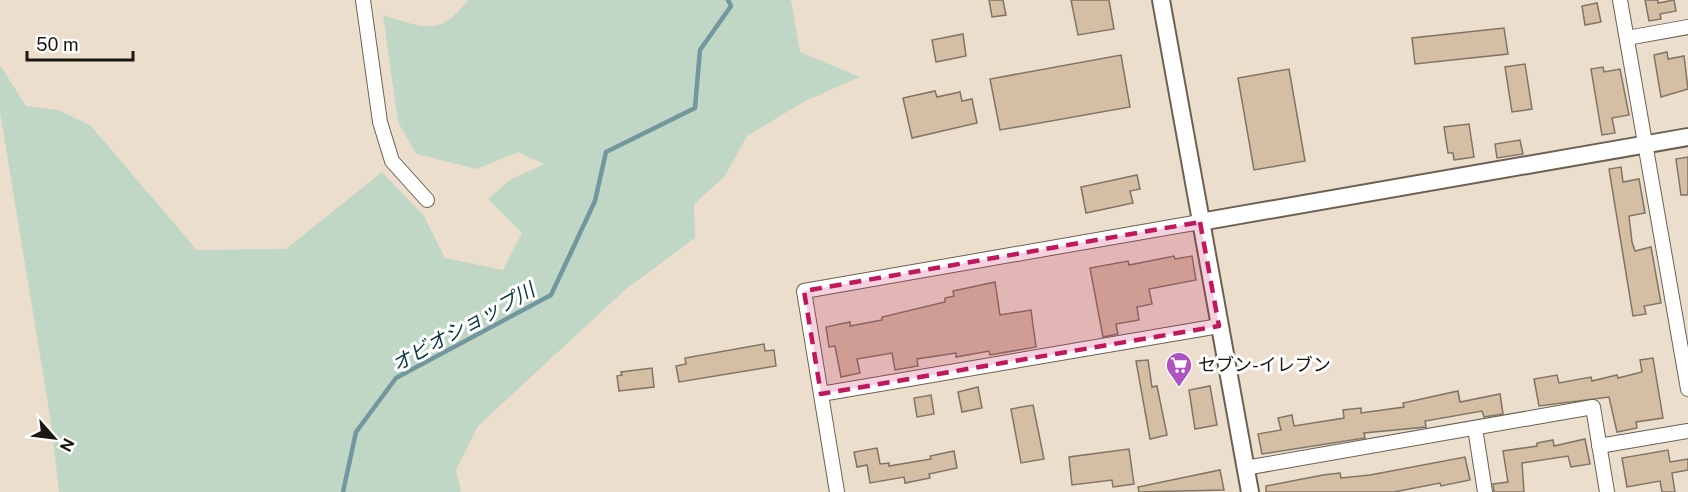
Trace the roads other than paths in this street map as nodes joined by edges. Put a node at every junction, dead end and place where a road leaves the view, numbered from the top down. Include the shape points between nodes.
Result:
1 (363, 0) edge
2 (1161, 0) edge
3 (1620, 0) edge
4 (1688, 27) edge
5 (1627, 38) junction
6 (1688, 137) edge
7 (1645, 145) junction
8 (427, 200) dead end
9 (1200, 222) junction
10 (1682, 314) edge
11 (1219, 326) junction
12 (1688, 389) edge
13 (821, 394) junction
14 (1474, 428) junction
15 (1688, 431) edge
16 (1599, 446) junction
17 (1245, 468) junction
18 (837, 492) edge
19 (1250, 492) edge
20 (1485, 492) edge
21 (1607, 492) edge

1 - 8 street via 380,122 392,161
2 - 9 street
3 - 5 street
4 - 5 street
5 - 7 street
6 - 7 street
7 - 9 street
7 - 10 street
9 - 11 street
9 - 13 street via 804,291
10 - 12 street
11 - 13 street
11 - 17 street
13 - 18 street
14 - 16 street via 1593,407
14 - 17 street
14 - 20 street
15 - 16 street
16 - 21 street
17 - 19 street

